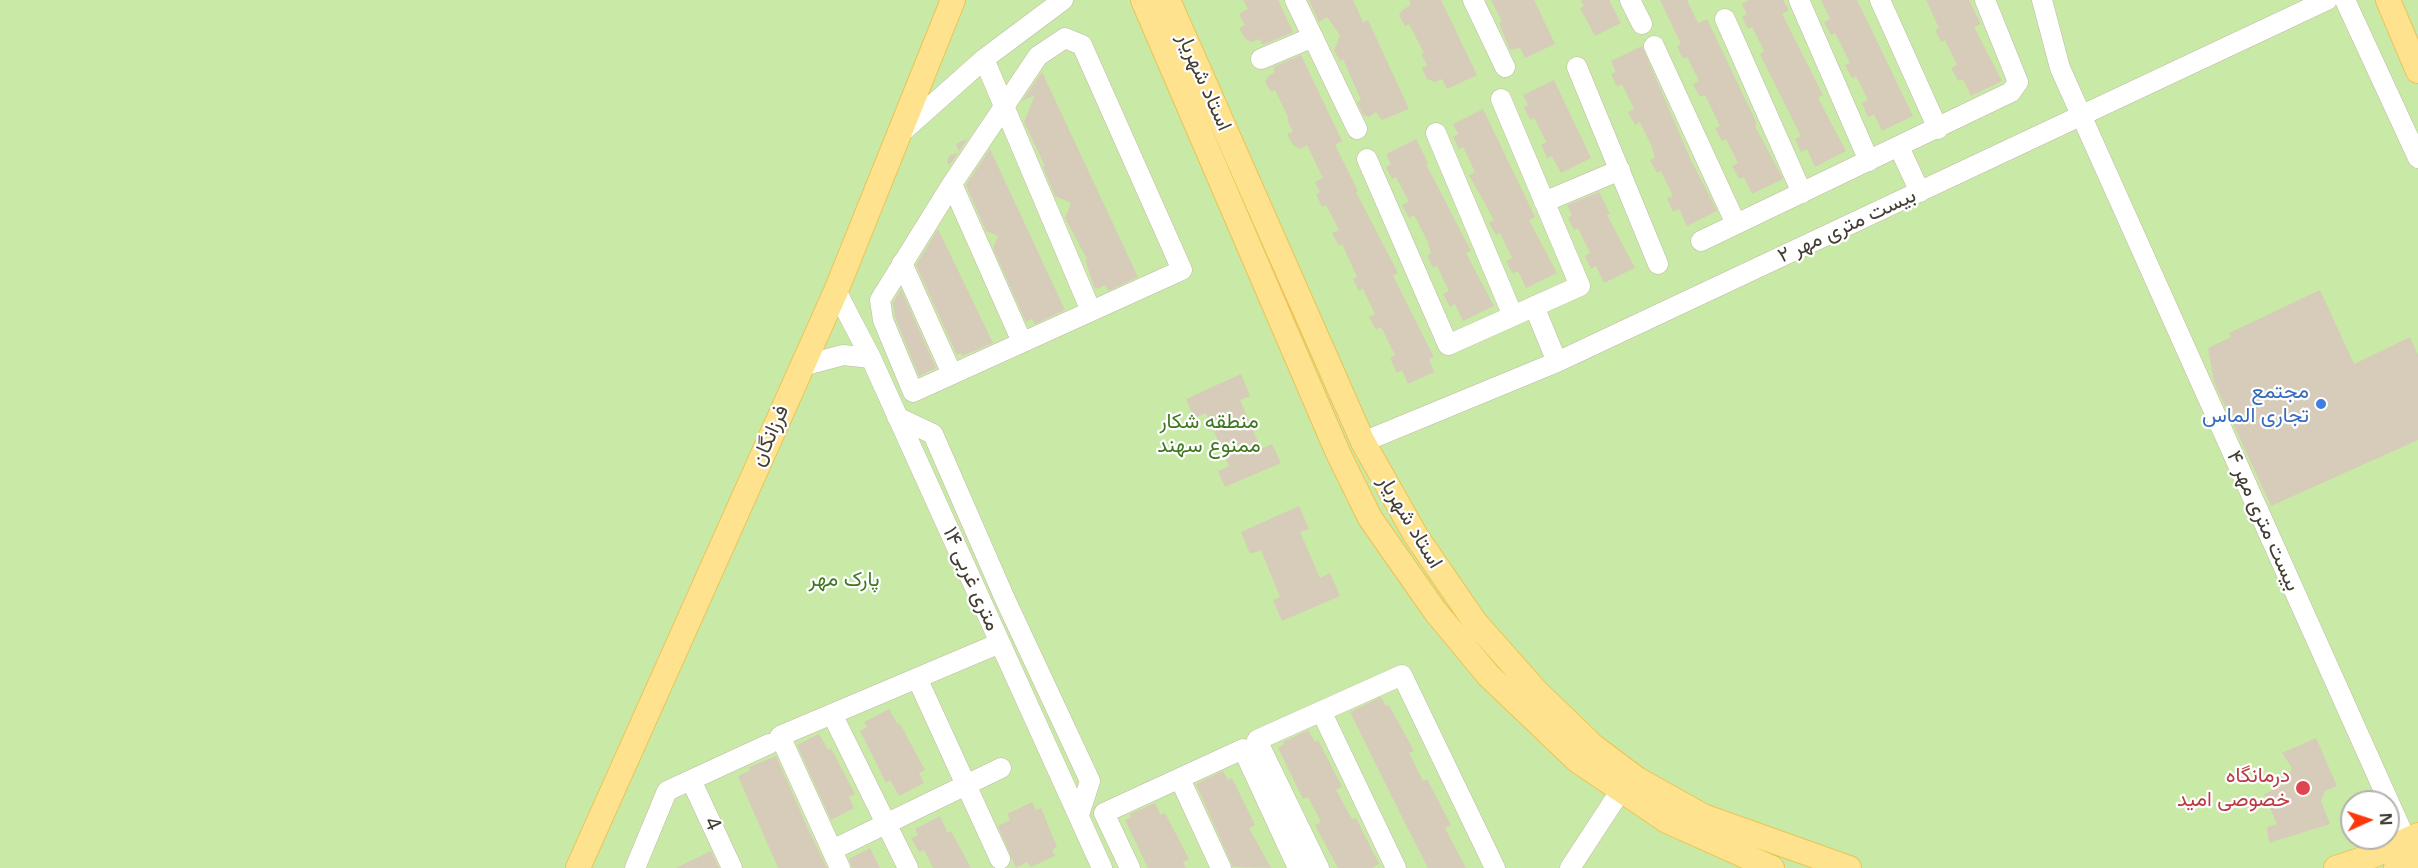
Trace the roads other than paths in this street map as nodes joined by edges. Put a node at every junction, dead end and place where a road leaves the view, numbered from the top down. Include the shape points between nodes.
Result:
1 (953, 0) edge
2 (1063, 0) edge
3 (1143, 0) edge
4 (1168, 0) edge
5 (1295, 0) edge
6 (1473, 0) edge
7 (1630, 0) edge
8 (1799, 0) edge
9 (1880, 0) edge
10 (1985, 0) edge
11 (2042, 0) edge
12 (2327, 0) edge
13 (2345, 0) edge
14 (2388, 0) edge
15 (1725, 19) dead end
16 (1642, 24) dead end
17 (1313, 37) junction
18 (1654, 46) dead end
19 (984, 59) junction
20 (1261, 59) dead end
21 (1505, 67) dead end
22 (1577, 67) dead end
23 (2418, 71) edge
24 (1501, 99) dead end
25 (1004, 107) junction
26 (2082, 117) junction
27 (1356, 129) dead end
28 (1938, 129) junction
29 (902, 132) junction
30 (1436, 133) dead end
31 (1899, 147) junction
32 (2418, 158) edge
33 (1367, 159) dead end
34 (1869, 161) junction
35 (1620, 170) junction
36 (952, 184) junction
37 (1920, 192) junction
38 (1802, 193) junction
39 (1544, 202) junction
40 (1736, 224) junction
41 (1701, 241) dead end
42 (902, 263) junction
43 (1658, 264) dead end
44 (836, 291) junction
45 (1534, 306) junction
46 (1091, 311) junction
47 (1513, 316) junction
48 (1022, 342) junction
49 (870, 358) junction
50 (1557, 362) junction
51 (802, 366) junction
52 (952, 374) junction
53 (897, 417) junction
54 (1363, 442) junction
55 (1338, 453) junction
56 (1000, 643) junction
57 (917, 678) junction
58 (1322, 713) junction
59 (832, 714) junction
60 (769, 744) dead end
61 (1001, 768) dead end
62 (1180, 779) junction
63 (691, 780) junction
64 (966, 785) junction
65 (1621, 790) junction
66 (1079, 815) junction
67 (886, 824) junction
68 (832, 850) junction
69 (2412, 855) edge
70 (1000, 859) dead end
71 (578, 868) edge
72 (635, 868) edge
73 (732, 868) edge
74 (840, 868) edge
75 (908, 868) edge
76 (1102, 868) edge
77 (1130, 868) edge
78 (1221, 868) edge
79 (1298, 868) edge
80 (1318, 868) edge
81 (1396, 868) edge
82 (1495, 868) edge
83 (1570, 868) edge
84 (1772, 868) edge
85 (1849, 868) edge
86 (2336, 868) edge

1 - 29 main road, فرزانگان
2 - 19 street
3 - 55 main road, استاد شهریار
4 - 54 main road, استاد شهریار
5 - 17 street
6 - 21 street
7 - 16 street
8 - 34 street
9 - 28 street
10 - 28 street via 2018,82 2011,92
11 - 26 street, بیست متری مهر ۴ via 2060,68
12 - 26 street, بیست متری مهر ۲
13 - 32 street
14 - 23 main road
15 - 38 street
17 - 20 street
17 - 27 street
18 - 40 street
19 - 25 street
19 - 29 street
22 - 35 street
24 - 39 street
25 - 36 street
25 - 46 street
25 - 46 street via 1038,56 1065,38 1082,45 1182,270
26 - 37 street, بیست متری مهر ۲
26 - 69 street, بیست متری مهر ۴
28 - 31 street
29 - 44 main road, فرزانگان
30 - 47 street
31 - 34 street
31 - 37 street
33 - 47 street via 1448,345
34 - 38 street
35 - 39 street
35 - 43 street
36 - 42 street
36 - 48 street
37 - 50 street, بیست متری مهر ۲
38 - 40 street
39 - 45 street via 1580,286
40 - 41 street
42 - 52 street
42 - 52 street via 880,300 883,320 913,392
44 - 49 street, ۱۴ متری غربی
44 - 51 main road, فرزانگان
45 - 47 street
45 - 50 street
46 - 48 street
48 - 52 street
49 - 51 street via 843,356
49 - 53 street, ۱۴ متری غربی
50 - 54 street, بیست متری مهر ۲
51 - 71 main road, فرزانگان
53 - 56 street, ۱۴ متری غربی
53 - 66 street via 933,434 1090,781
54 - 55 main road
54 - 85 main road, استاد شهریار via 1416,536 1475,622 1537,692 1593,746 1637,779 1703,816
55 - 65 main road, استاد شهریار via 1370,518 1435,611 1488,675 1578,761
56 - 57 street
56 - 66 street, ۱۴ متری غربی
57 - 59 street
57 - 64 street
58 - 80 street via 1257,740
58 - 81 street
58 - 82 street via 1402,675
59 - 67 street
59 - 68 street via 780,736
60 - 63 street
61 - 64 street
62 - 77 street via 1104,813
62 - 78 street
62 - 79 street via 1243,749
63 - 72 street via 667,791
63 - 73 street, 4
64 - 67 street
64 - 70 street
65 - 83 street
65 - 84 main road, استاد شهریار via 1667,821
66 - 76 street, ۱۴ متری غربی
67 - 68 street
67 - 75 street
68 - 74 street
69 - 86 main road via 2372,856

